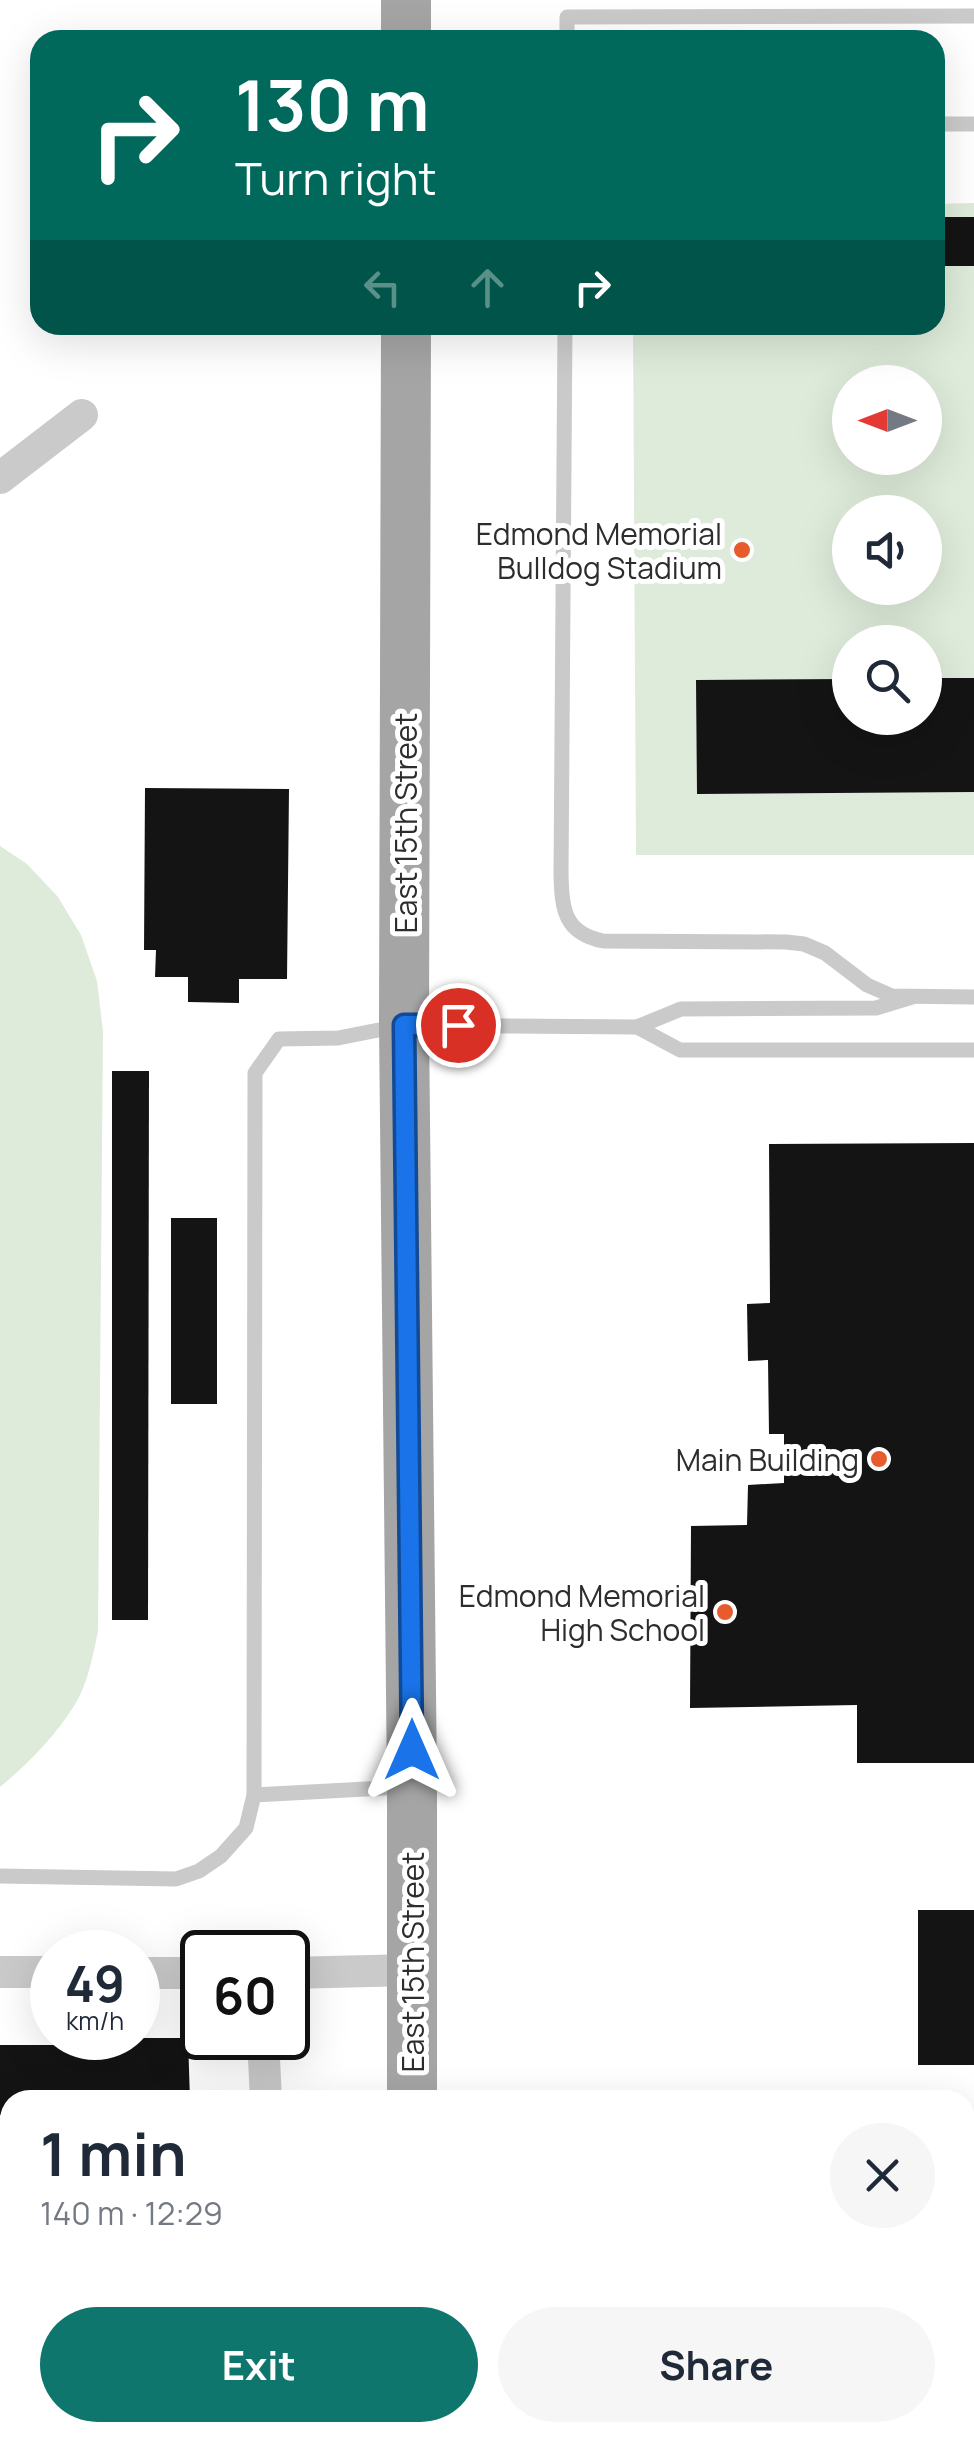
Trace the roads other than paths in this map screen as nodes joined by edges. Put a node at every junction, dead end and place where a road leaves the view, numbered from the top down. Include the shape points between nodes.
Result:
1 (406, 0) edge
2 (974, 16) edge
3 (406, 30) edge
4 (567, 30) edge
5 (945, 124) edge
6 (974, 124) edge
7 (406, 335) edge
8 (565, 335) edge
9 (82, 414) dead end
10 (0, 478) edge
11 (974, 997) edge
12 (912, 998) junction
13 (404, 1025) junction
14 (637, 1027) junction
15 (974, 1050) edge
16 (412, 1787) junction
17 (254, 1795) junction
18 (0, 1876) edge
19 (412, 1970) junction
20 (0, 1972) edge
21 (30, 1972) edge
22 (310, 1972) edge
23 (264, 2060) edge
24 (266, 2090) edge
25 (412, 2090) edge

1 - 3 main road
2 - 4 lane via 567,16
5 - 6 lane
7 - 13 main road, East 15th Street
8 - 12 lane via 566,915 586,938 603,942 804,944 878,992
9 - 10 street
11 - 12 lane
12 - 14 lane via 876,1008 681,1009
13 - 14 lane
13 - 16 main road, East 15th Street
13 - 17 lane via 338,1038 279,1039 254,1073
14 - 15 lane via 680,1050
16 - 17 lane
16 - 19 main road, East 15th Street
17 - 18 lane via 246,1828 221,1856 176,1879
19 - 22 street
19 - 25 main road, East 15th Street
20 - 21 street
23 - 24 street

